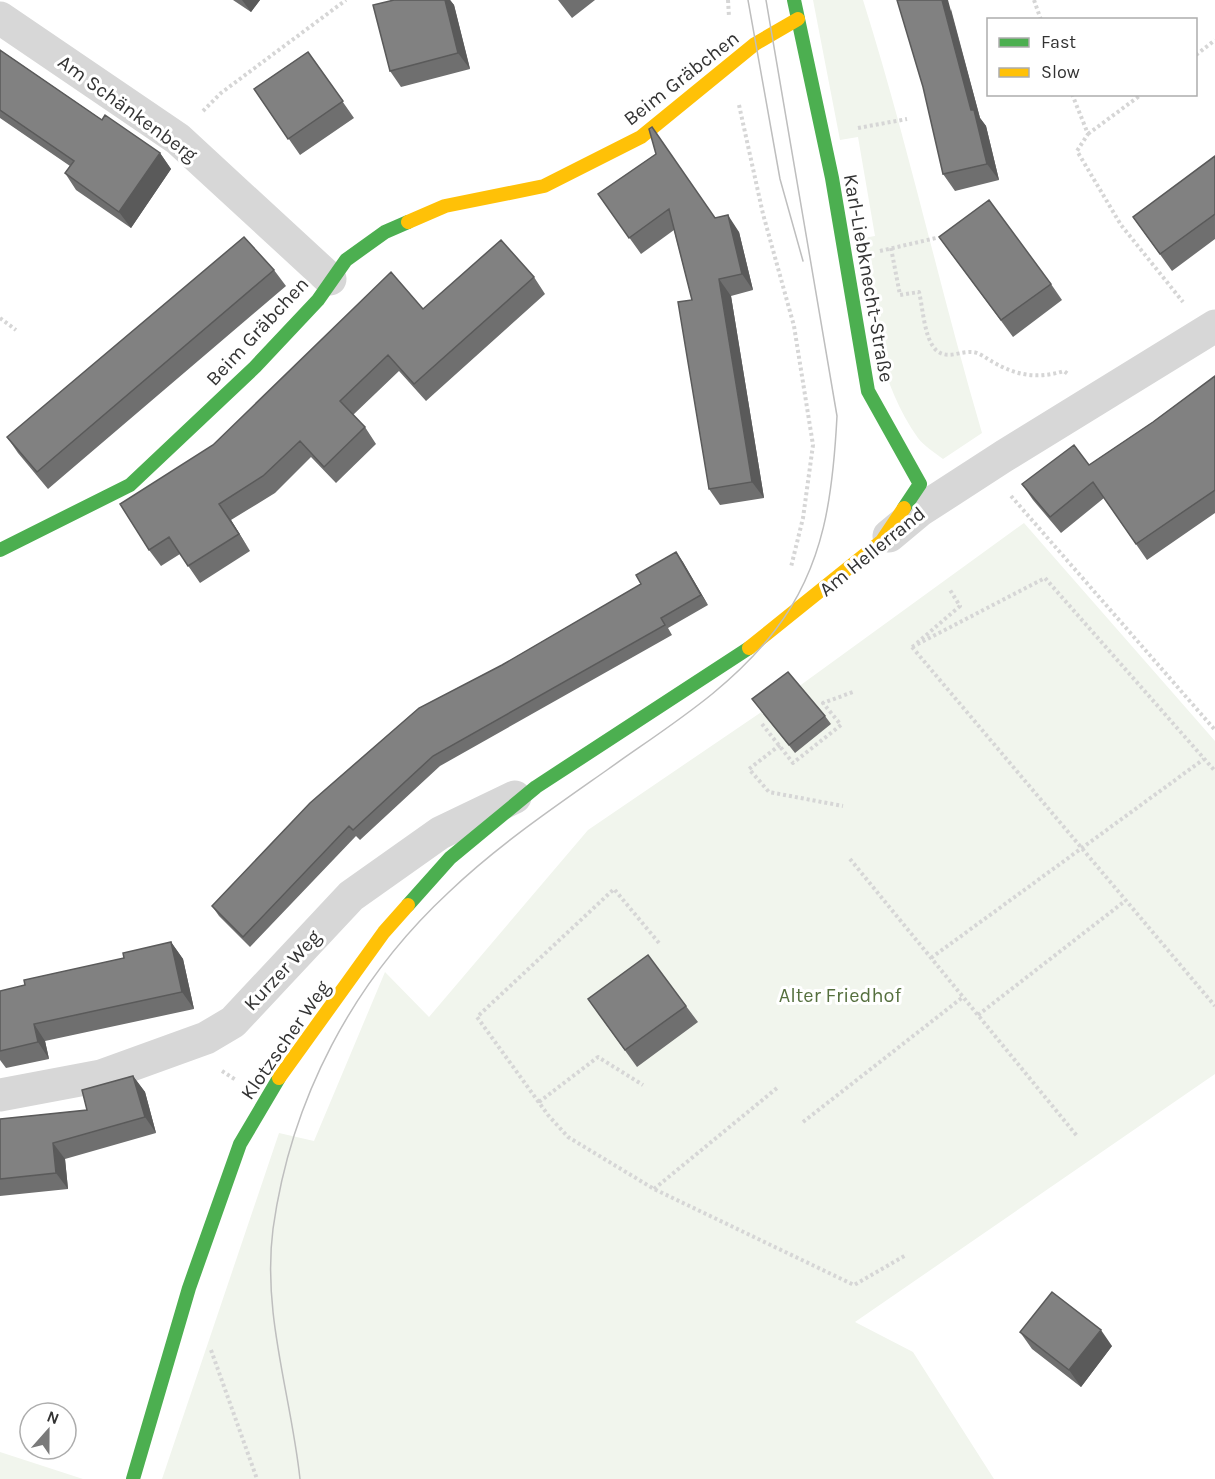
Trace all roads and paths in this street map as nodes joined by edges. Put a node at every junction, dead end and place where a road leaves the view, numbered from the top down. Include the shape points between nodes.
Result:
1 (346, 0) edge
2 (728, 0) edge
3 (794, 0) edge
4 (1034, 0) edge
5 (0, 18) edge
6 (1040, 18) edge
7 (798, 19) junction
8 (1215, 40) edge
9 (1197, 54) edge
10 (734, 61) junction
11 (1073, 96) edge
12 (1139, 96) edge
13 (198, 117) dead end
14 (907, 119) dead end
15 (846, 130) dead end
16 (1088, 134) junction
17 (936, 238) dead end
18 (891, 248) junction
19 (868, 254) dead end
20 (330, 279) junction
21 (0, 318) edge
22 (1211, 328) edge
23 (16, 330) dead end
24 (1102, 396) junction
25 (987, 468) junction
26 (882, 541) junction
27 (0, 550) edge
28 (789, 574) dead end
29 (950, 590) dead end
30 (912, 647) junction
31 (853, 692) dead end
32 (762, 724) edge
33 (1215, 730) edge
34 (780, 745) junction
35 (1204, 759) junction
36 (1215, 771) edge
37 (536, 787) junction
38 (843, 806) dead end
39 (1079, 848) junction
40 (850, 859) dead end
41 (1125, 901) junction
42 (659, 943) dead end
43 (931, 958) junction
44 (963, 997) junction
45 (1215, 1006) edge
46 (978, 1015) junction
47 (643, 1085) dead end
48 (777, 1088) dead end
49 (0, 1095) edge
50 (539, 1102) junction
51 (803, 1122) dead end
52 (1077, 1136) dead end
53 (654, 1189) junction
54 (906, 1255) dead end
55 (209, 1344) dead end
56 (133, 1479) edge
57 (257, 1479) edge

1 - 13 path, Am Schänkenberg via 221,93
2 - 10 path
3 - 7 street, Karl-Liebknecht-Straße
4 - 6 path
5 - 20 street, Am Schänkenberg via 178,139
7 - 10 street, Beim Gräbchen
7 - 26 street, Karl-Liebknecht-Straße via 831,178 868,391 920,484
8 - 9 path
10 - 20 street, Beim Gräbchen via 641,136 544,186 445,206 385,232 346,260
10 - 28 path via 734,82 763,214 794,326 813,445 803,518
11 - 16 path
12 - 16 path
14 - 15 path
16 - 22 path via 1077,151 1121,225
17 - 18 path
18 - 19 path
18 - 24 path via 900,295 919,292 931,342 937,351 949,355 974,351 1030,377 1064,371
20 - 27 street, Beim Gräbchen via 318,300 255,367 130,485
21 - 23 path
22 - 24 street, Am Hellerrand
24 - 25 street, Am Hellerrand
25 - 26 street, Am Hellerrand
25 - 33 path
26 - 37 street, Am Hellerrand via 770,634
29 - 30 path via 960,606
30 - 35 path via 1045,578
30 - 39 path
31 - 34 path via 823,703 841,725 794,763
32 - 34 path
34 - 38 path via 749,769 769,792
35 - 36 path
35 - 39 path
37 - 49 street, Kurzer Weg via 440,833 351,896 233,1022 206,1038 101,1076
37 - 56 street, Klotzscher Weg via 450,858 384,933 282,1072 255,1117 240,1144 189,1288
39 - 41 path
39 - 43 path
40 - 43 path
41 - 45 path
41 - 46 path
42 - 50 path via 614,890 477,1017
43 - 44 path
44 - 46 path
44 - 51 path
46 - 52 path
47 - 50 path via 598,1057
48 - 53 path
50 - 53 path via 568,1137
53 - 54 path via 854,1285
55 - 57 path

